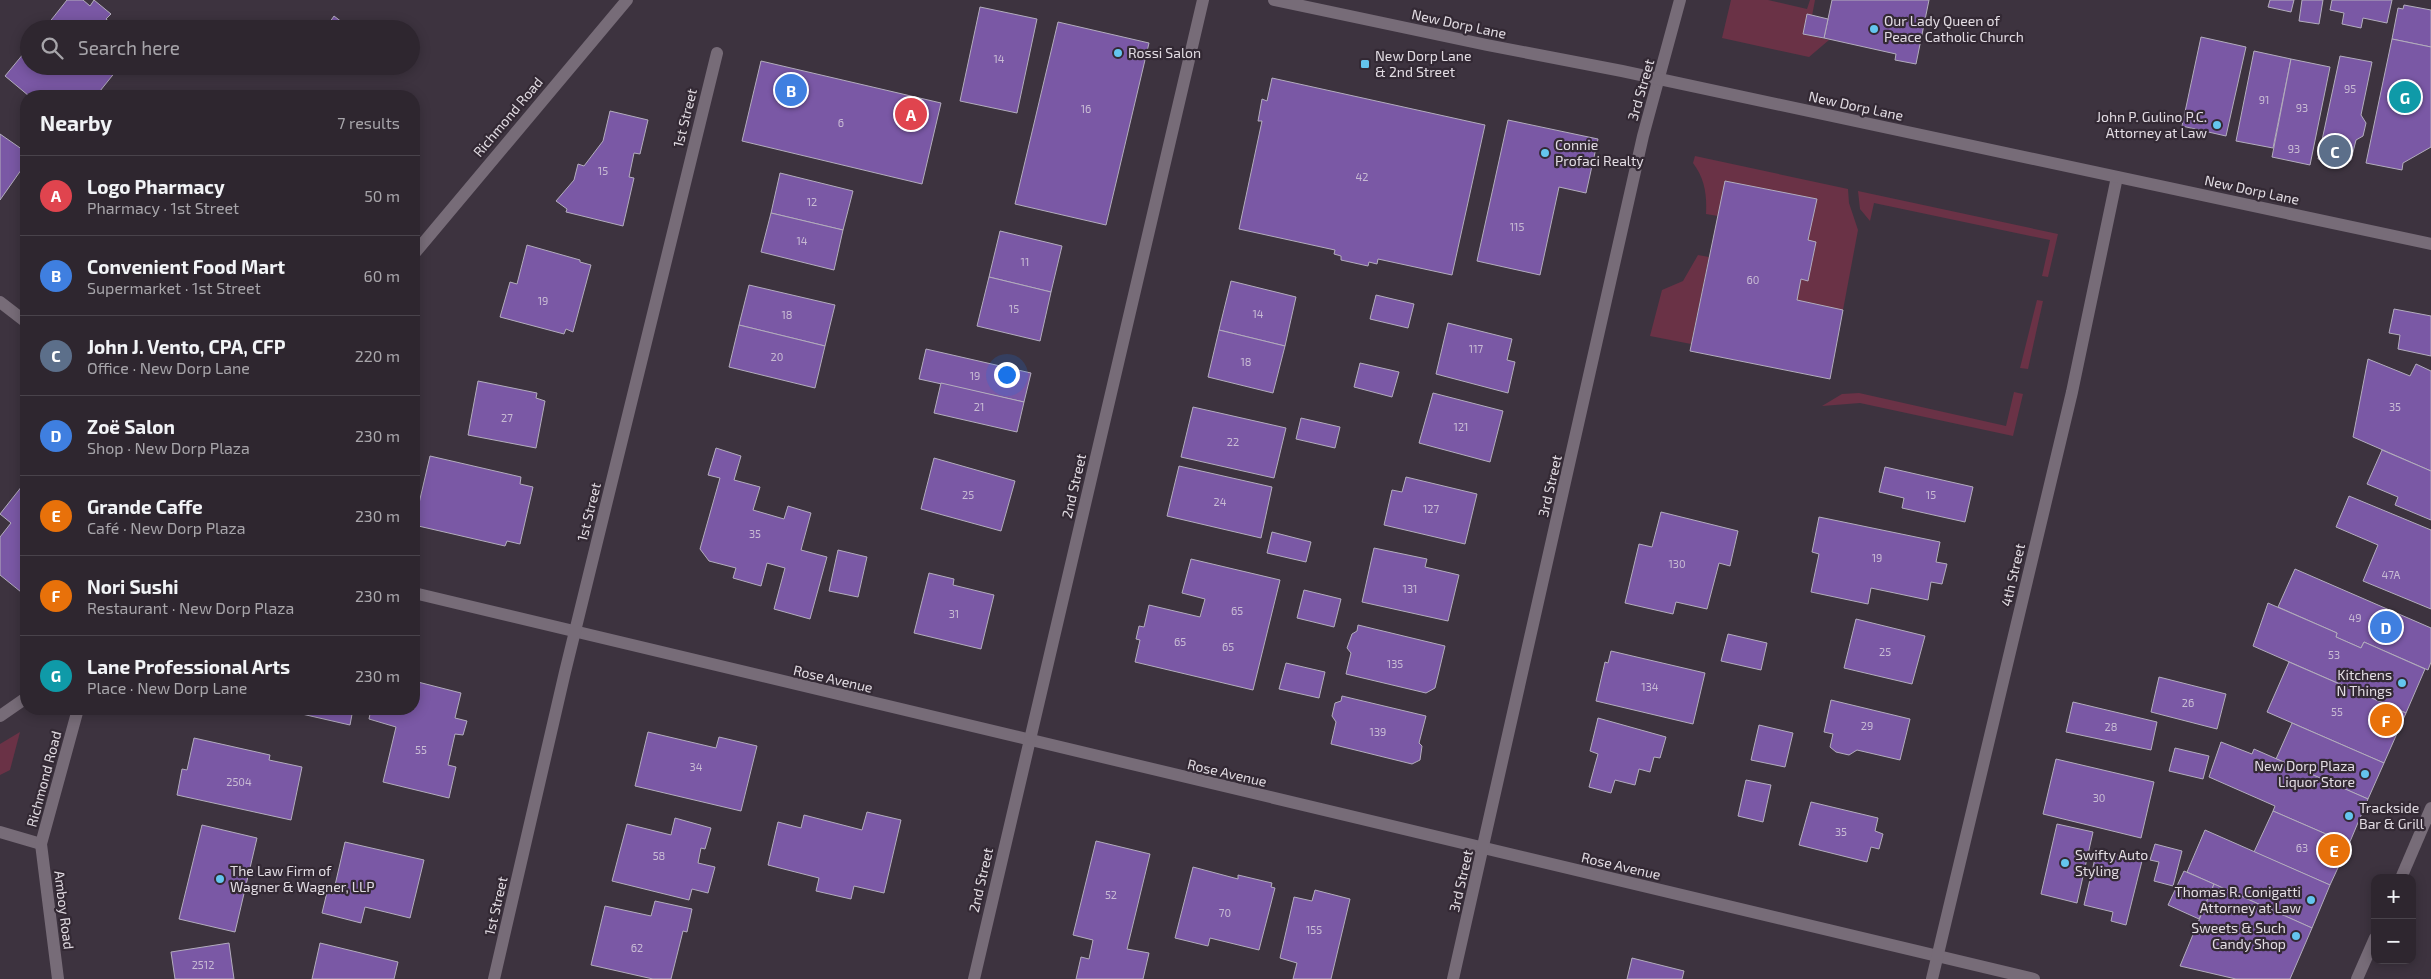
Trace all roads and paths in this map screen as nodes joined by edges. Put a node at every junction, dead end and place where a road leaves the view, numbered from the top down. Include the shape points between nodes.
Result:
1 (627, 0) edge
2 (1203, 0) edge
3 (1274, 0) edge
4 (1680, 0) edge
5 (717, 52) dead end
6 (1660, 79) junction
7 (2117, 177) junction
8 (2431, 244) edge
9 (420, 247) edge
10 (0, 302) edge
11 (20, 317) edge
12 (420, 594) edge
13 (575, 633) junction
14 (20, 702) edge
15 (76, 715) edge
16 (0, 716) edge
17 (1030, 741) junction
18 (2431, 808) edge
19 (0, 832) edge
20 (42, 844) junction
21 (1484, 849) junction
22 (2403, 874) edge
23 (2371, 947) edge
24 (1937, 956) junction
25 (58, 979) edge
26 (494, 979) edge
27 (974, 979) edge
28 (1453, 979) edge
29 (1932, 979) edge
30 (2034, 979) edge
31 (2357, 979) edge

1 - 9 street, Richmond Road
2 - 17 street, 2nd Street
3 - 6 street, New Dorp Lane
4 - 6 street, 3rd Street
5 - 13 street, 1st Street
6 - 7 street, New Dorp Lane
6 - 21 street, 3rd Street via 1643,136
7 - 8 street, New Dorp Lane
7 - 24 street, 4th Street via 2072,392
10 - 11 street
12 - 13 street, Rose Avenue
13 - 17 street, Rose Avenue
13 - 26 street, 1st Street
14 - 16 street
15 - 20 street, Richmond Road
17 - 21 street, Rose Avenue
17 - 27 street, 2nd Street
18 - 22 street
19 - 20 street, Richmond Road
20 - 25 street, Amboy Road
21 - 24 street, Rose Avenue
21 - 28 street, 3rd Street
23 - 31 street
24 - 29 street, 4th Street
24 - 30 street, Rose Avenue

